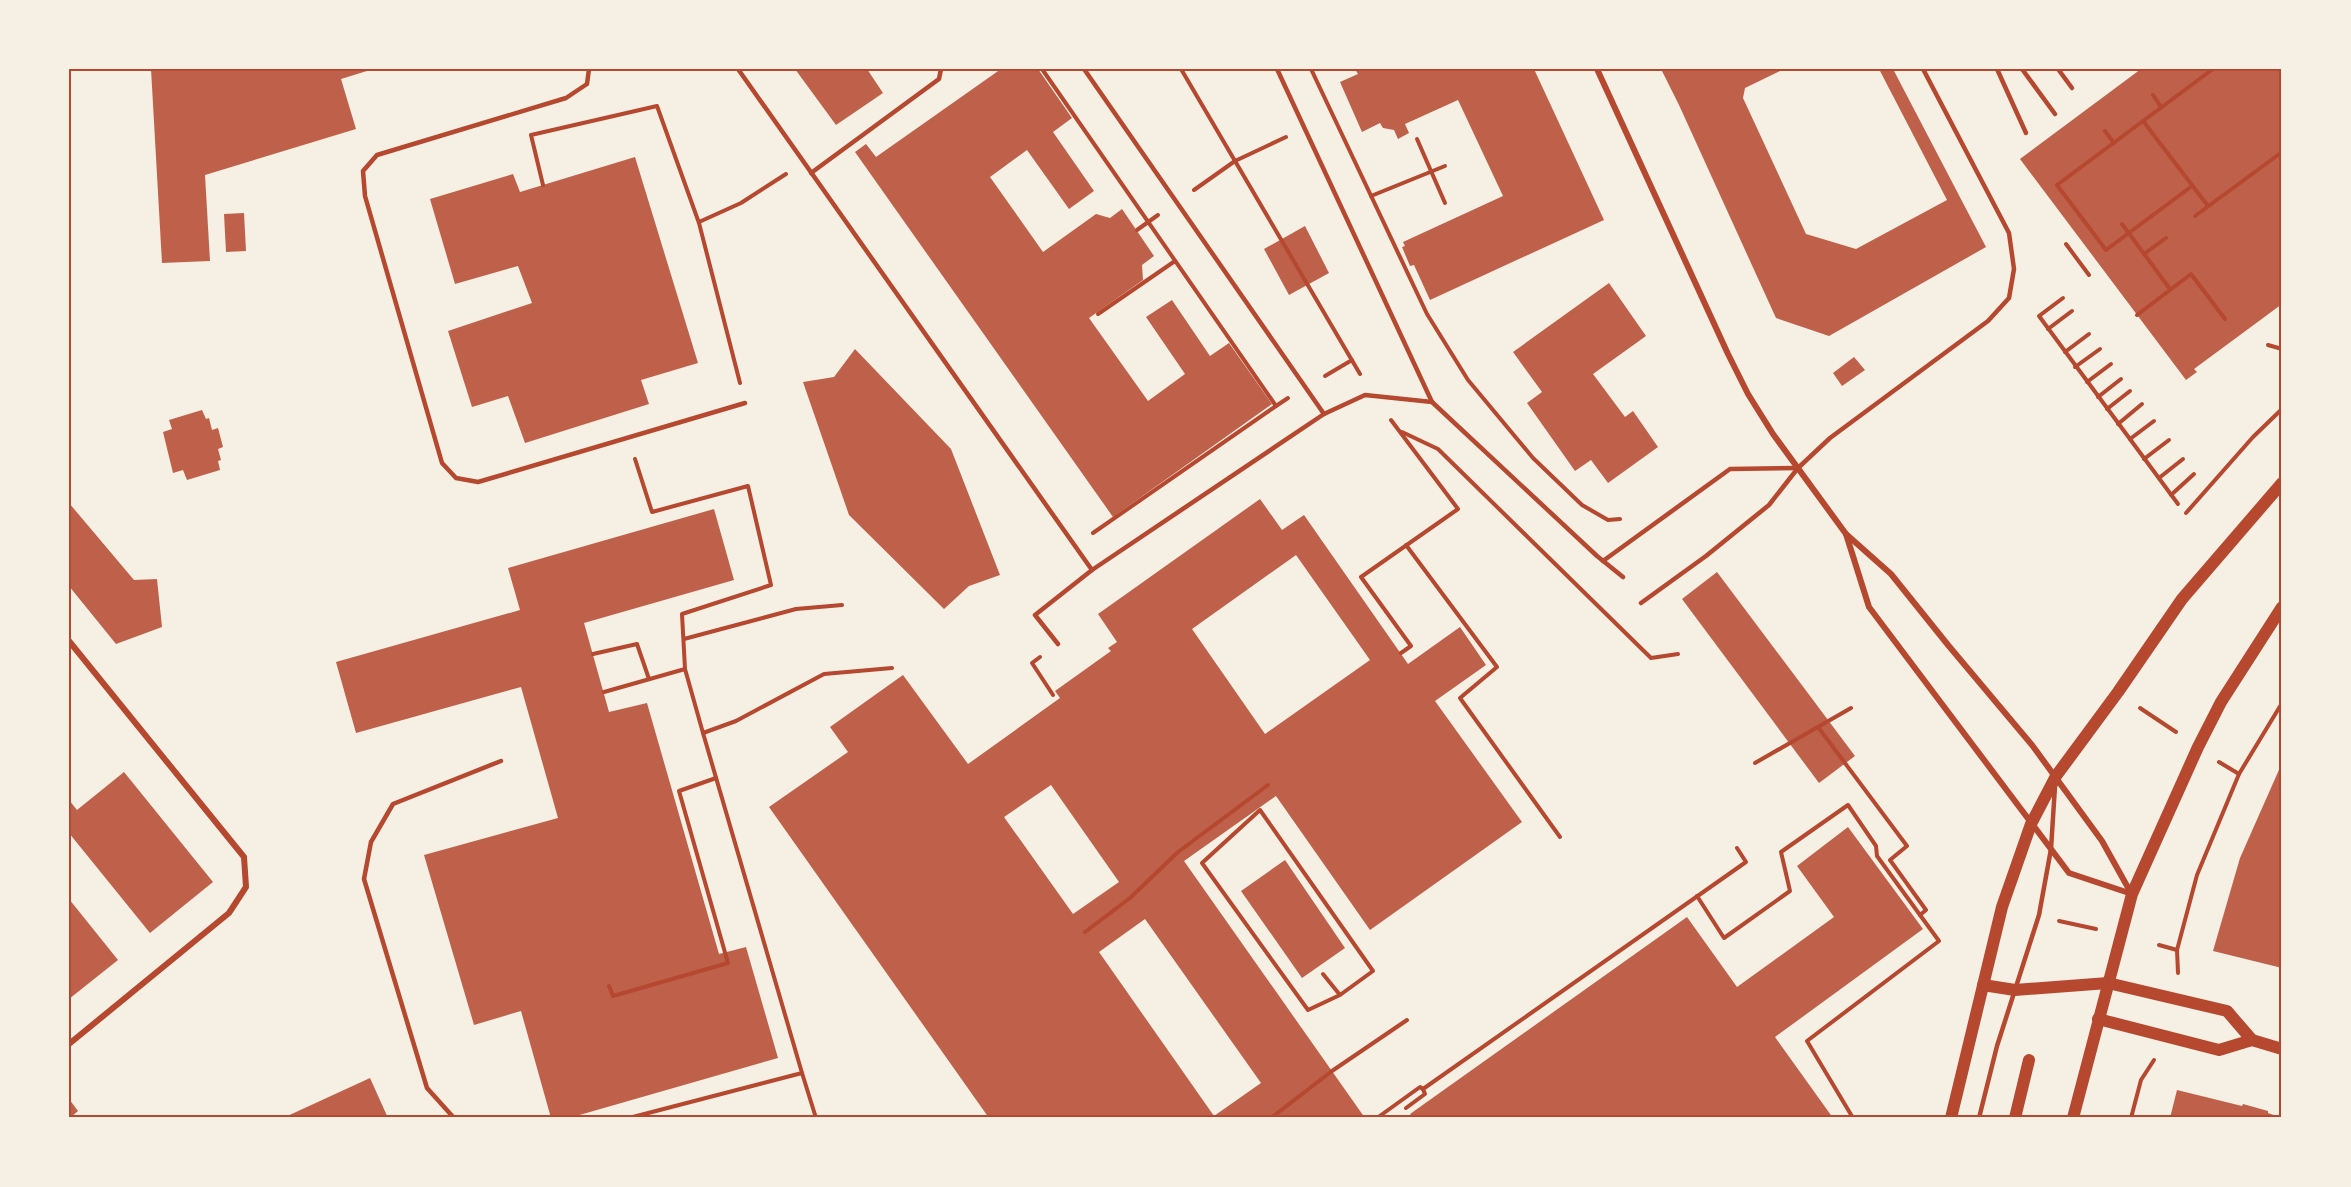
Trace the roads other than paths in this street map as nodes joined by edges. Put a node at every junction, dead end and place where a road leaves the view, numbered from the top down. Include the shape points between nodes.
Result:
1 (589, 69) edge
2 (738, 69) edge
3 (941, 69) edge
4 (1084, 69) edge
5 (1277, 69) edge
6 (1597, 69) edge
7 (1923, 69) edge
8 (1997, 69) edge
9 (2022, 69) edge
10 (2058, 69) edge
11 (2072, 88) dead end
12 (2055, 114) dead end
13 (2026, 133) dead end
14 (811, 173) junction
15 (1432, 402) junction
16 (745, 403) road end
17 (1324, 414) junction
18 (1798, 468) junction
19 (2282, 483) edge
20 (1846, 534) junction
21 (1603, 561) junction
22 (1092, 570) junction
23 (1623, 577) dead end
24 (1641, 603) dead end
25 (2282, 607) edge
26 (69, 641) edge
27 (1058, 644) road end
28 (501, 761) dead end
29 (2056, 776) junction
30 (2031, 824) junction
31 (2051, 849) junction
32 (2132, 894) junction
33 (2108, 983) junction
34 (1983, 985) junction
35 (2015, 990) junction
36 (2098, 1019) junction
37 (2252, 1040) junction
38 (69, 1044) edge
39 (2282, 1049) edge
40 (2029, 1060) dead end
41 (454, 1118) edge
42 (1951, 1118) edge
43 (1979, 1118) edge
44 (2015, 1118) edge
45 (2073, 1118) edge

1 - 16 lane via 587,84 566,98 377,155 363,171 365,196 442,463 456,478 478,482
2 - 14 lane
3 - 14 lane via 939,79
4 - 17 lane
5 - 15 lane
6 - 18 street via 1748,394
7 - 18 lane via 2009,232 2014,268 2009,298 1988,321 1840,431
8 - 13 lane
9 - 12 lane
10 - 11 lane
14 - 22 lane
15 - 17 lane via 1365,395
15 - 21 lane
17 - 22 lane
18 - 20 street
18 - 21 lane via 1730,469
18 - 24 lane via 1769,505
19 - 29 main road via 2182,599
20 - 29 street via 1891,574
20 - 30 street via 1869,607
21 - 23 lane
22 - 27 lane via 1035,615
25 - 32 main road via 2202,738
26 - 38 street via 244,857 246,887 229,913
28 - 41 lane via 393,804 371,842 364,879 427,1088
29 - 30 main road
29 - 31 lane
29 - 32 street via 2102,841
30 - 31 street
30 - 34 main road via 2002,907
31 - 32 street via 2069,873
31 - 35 lane via 2039,915
32 - 33 main road
33 - 35 main road
33 - 36 main road
33 - 37 main road via 2227,1011
34 - 35 main road
34 - 42 main road
35 - 43 lane
36 - 37 main road via 2219,1050
36 - 45 main road
37 - 39 main road
40 - 44 main road

